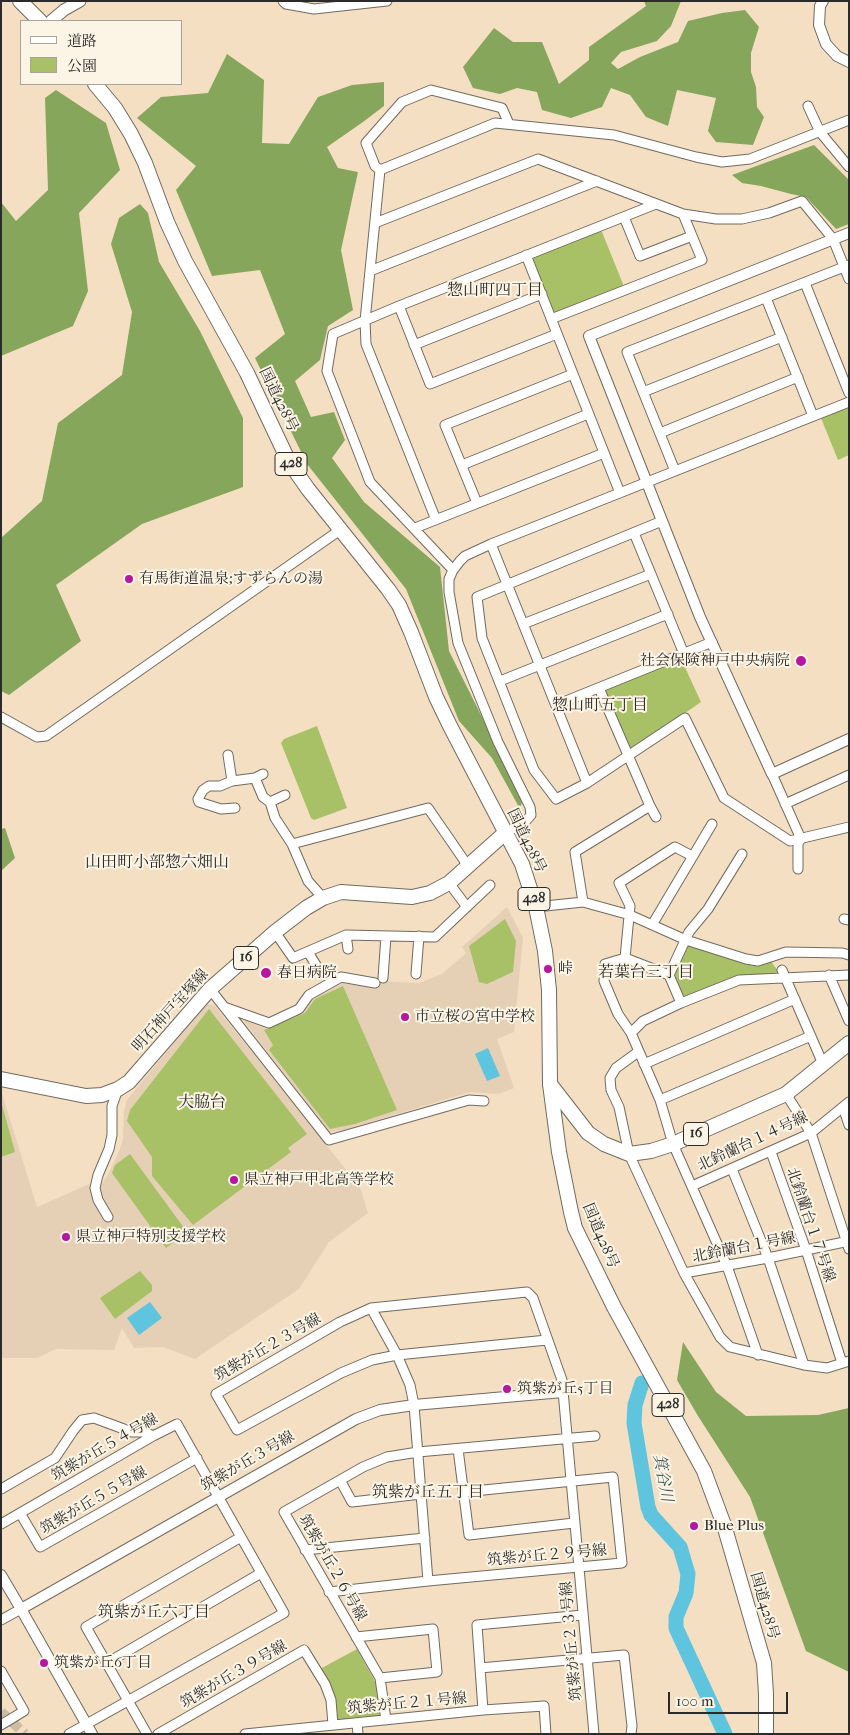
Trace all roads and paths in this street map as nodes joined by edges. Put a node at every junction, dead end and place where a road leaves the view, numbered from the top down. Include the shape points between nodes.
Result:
1 (20, 1) edge
2 (80, 1) edge
3 (283, 1) edge
4 (387, 1) edge
5 (823, 1) edge
6 (39, 20) edge
7 (52, 20) edge
8 (849, 62) edge
9 (95, 85) edge
10 (808, 106) dead end
11 (849, 120) edge
12 (509, 124) junction
13 (820, 132) junction
14 (849, 167) edge
15 (380, 170) junction
16 (597, 181) junction
17 (656, 204) junction
18 (683, 214) junction
19 (624, 217) junction
20 (375, 223) junction
21 (849, 233) edge
22 (692, 236) junction
23 (833, 239) junction
24 (526, 255) junction
25 (846, 266) edge
26 (370, 271) junction
27 (849, 279) edge
28 (805, 283) junction
29 (542, 294) junction
30 (766, 298) junction
31 (399, 306) junction
32 (551, 319) junction
33 (365, 321) junction
34 (557, 334) junction
35 (782, 337) junction
36 (414, 346) junction
37 (573, 374) junction
38 (798, 377) junction
39 (644, 392) junction
40 (849, 393) edge
41 (849, 402) edge
42 (588, 414) junction
43 (813, 416) junction
44 (660, 433) junction
45 (604, 453) junction
46 (462, 465) junction
47 (675, 471) junction
48 (647, 482) junction
49 (620, 493) junction
50 (477, 503) junction
51 (436, 520) junction
52 (662, 521) junction
53 (415, 528) junction
54 (340, 530) junction
55 (634, 533) junction
56 (491, 544) junction
57 (453, 570) junction
58 (651, 574) junction
59 (507, 584) junction
60 (668, 614) junction
61 (523, 624) junction
62 (712, 642) junction
63 (684, 654) junction
64 (540, 665) junction
65 (500, 681) junction
66 (599, 688) junction
67 (556, 705) junction
68 (1, 717) edge
69 (849, 739) edge
70 (228, 755) dead end
71 (628, 756) junction
72 (772, 774) junction
73 (849, 775) edge
74 (232, 781) junction
75 (587, 783) junction
76 (285, 795) dead end
77 (270, 802) junction
78 (785, 804) junction
79 (650, 806) junction
80 (235, 808) dead end
81 (656, 817) dead end
82 (712, 824) dead end
83 (849, 827) edge
84 (506, 833) junction
85 (801, 839) junction
86 (292, 844) junction
87 (742, 854) dead end
88 (692, 856) junction
89 (468, 866) junction
90 (798, 869) dead end
91 (449, 883) junction
92 (490, 885) dead end
93 (323, 898) junction
94 (583, 902) junction
95 (467, 907) junction
96 (536, 907) junction
97 (630, 915) junction
98 (652, 925) junction
99 (275, 932) junction
100 (346, 935) junction
101 (386, 936) junction
102 (419, 936) junction
103 (686, 940) junction
104 (348, 949) dead end
105 (308, 952) junction
106 (849, 955) edge
107 (625, 958) junction
108 (316, 965) dead end
109 (780, 967) junction
110 (416, 974) dead end
111 (669, 975) junction
112 (829, 975) junction
113 (849, 975) edge
114 (210, 989) junction
115 (795, 999) junction
116 (681, 1003) junction
117 (224, 1007) junction
118 (849, 1021) edge
119 (631, 1033) junction
120 (811, 1036) junction
121 (849, 1042) edge
122 (638, 1052) junction
123 (644, 1064) junction
124 (823, 1064) junction
125 (1, 1078) edge
126 (550, 1084) junction
127 (118, 1090) junction
128 (786, 1094) junction
129 (660, 1100) junction
130 (484, 1101) dead end
131 (846, 1105) edge
132 (849, 1125) edge
133 (811, 1133) junction
134 (673, 1144) junction
135 (771, 1152) junction
136 (629, 1154) junction
137 (732, 1169) junction
138 (692, 1186) junction
139 (108, 1217) dead end
140 (848, 1244) edge
141 (806, 1250) junction
142 (768, 1258) junction
143 (727, 1266) junction
144 (684, 1273) junction
145 (371, 1308) junction
146 (547, 1340) junction
147 (397, 1354) junction
148 (758, 1355) junction
149 (846, 1362) edge
150 (804, 1365) junction
151 (563, 1392) junction
152 (414, 1405) junction
153 (153, 1436) junction
154 (595, 1436) dead end
155 (567, 1439) junction
156 (458, 1449) junction
157 (418, 1452) junction
158 (197, 1458) junction
159 (340, 1480) junction
160 (570, 1481) junction
161 (1, 1489) edge
162 (464, 1492) junction
163 (421, 1494) junction
164 (218, 1496) junction
165 (20, 1513) junction
166 (1, 1524) edge
167 (574, 1524) junction
168 (241, 1537) junction
169 (425, 1538) junction
170 (305, 1550) junction
171 (578, 1566) junction
172 (261, 1573) junction
173 (1, 1574) edge
174 (428, 1581) junction
175 (329, 1592) junction
176 (21, 1609) junction
177 (583, 1615) junction
178 (1, 1620) edge
179 (356, 1637) junction
180 (587, 1658) junction
181 (107, 1663) junction
182 (480, 1668) junction
183 (2, 1673) edge
184 (380, 1678) junction
185 (129, 1701) junction
186 (483, 1710) junction
187 (386, 1720) junction
188 (357, 1723) junction
189 (1, 1724) edge
190 (86, 1724) junction
191 (333, 1725) junction
192 (69, 1734) edge
193 (92, 1734) edge
194 (147, 1734) edge
195 (158, 1734) edge
196 (245, 1734) edge
197 (358, 1734) edge
198 (546, 1734) edge
199 (594, 1734) edge
200 (631, 1734) edge
201 (766, 1734) edge

1 - 6 main road
2 - 7 main road
3 - 4 street via 314,8
5 - 8 street via 819,25 826,44 837,56
9 - 54 main road, 国道428号 / 428 via 115,108 131,134 185,261 247,372 289,462
10 - 13 street
11 - 13 street
12 - 13 street via 614,135 722,162 750,159
12 - 15 street via 495,123
12 - 15 street via 502,108 431,90 402,102 366,142
13 - 14 street
15 - 20 street
16 - 17 street
16 - 20 street via 538,158
16 - 26 street
17 - 18 street
17 - 19 street
18 - 22 street
18 - 23 street via 742,219 802,201
19 - 22 street via 640,256
19 - 24 street
20 - 26 street
21 - 23 street
22 - 32 street via 702,260
23 - 25 street
23 - 48 street via 589,336
24 - 29 street
24 - 31 street
25 - 27 street
25 - 28 street
26 - 33 street
28 - 30 street
28 - 40 street
29 - 32 street
29 - 36 street
30 - 35 street
30 - 39 street via 628,352
31 - 33 street
31 - 36 street
32 - 34 street
33 - 51 street via 366,344
33 - 53 street via 333,334 327,371 370,482
34 - 36 street via 430,384
34 - 37 street
35 - 38 street
35 - 39 street
37 - 42 street
37 - 46 street via 446,425
38 - 43 street
38 - 44 street
39 - 44 street
41 - 43 street
42 - 45 street
42 - 46 street
43 - 47 street
44 - 47 street
45 - 49 street
45 - 50 street
46 - 50 street
47 - 48 street
48 - 49 street
48 - 52 street
49 - 56 street
50 - 51 street
51 - 53 street
52 - 55 street
52 - 62 street
53 - 57 street
54 - 68 street via 46,736 37,737
54 - 84 main road, 国道428号 / 428 via 399,605 436,697
55 - 58 street
55 - 59 street
56 - 57 street via 465,556
56 - 59 street
57 - 84 street via 449,592 458,643 498,742 530,807 531,815 524,823
58 - 60 street
58 - 61 street
59 - 61 street
59 - 65 street via 477,596 482,638
60 - 63 street
60 - 64 street
61 - 64 street
62 - 63 street
62 - 72 street
63 - 66 street
64 - 65 street
64 - 67 street
65 - 75 street via 534,770 556,799
66 - 67 street
66 - 71 street
67 - 75 street
69 - 72 street
70 - 74 street
71 - 75 street
71 - 79 street
71 - 85 street via 685,718 724,798 790,841
72 - 78 street
73 - 78 street
74 - 77 street via 259,776 263,797
74 - 80 street via 209,786 198,800 221,809
76 - 77 street
77 - 86 street via 275,818
78 - 85 street
79 - 81 street
79 - 94 street via 575,852
82 - 88 street
83 - 85 street
84 - 89 main road, 明石神戸宝塚線 / 16
84 - 96 main road, 国道428号 / 428 via 522,864
85 - 90 street
86 - 89 street via 428,808
86 - 93 street via 308,881
87 - 103 street
88 - 97 street via 676,848 619,884 630,906
88 - 98 street
89 - 91 main road, 明石神戸宝塚線 / 16
91 - 93 main road, 明石神戸宝塚線 / 16 via 430,893 412,897 341,892
91 - 95 street
92 - 95 street
93 - 99 main road, 明石神戸宝塚線 / 16
94 - 96 street
94 - 97 street
95 - 102 street via 435,936
96 - 126 main road, 国道428号 / 428 via 548,969
97 - 98 street
97 - 107 street
98 - 103 street
99 - 105 street via 293,958
99 - 114 main road, 明石神戸宝塚線 / 16
100 - 101 street
100 - 104 street
100 - 105 street
101 - 102 street
101 - 117 street via 379,981 341,977 308,995 299,1009 269,1023
102 - 110 street
103 - 109 street
103 - 111 street
105 - 108 street
106 - 109 street via 786,952
107 - 111 street
107 - 119 street via 605,964 604,981 618,1014
109 - 112 street
109 - 115 street
109 - 116 street
111 - 116 street
112 - 113 street
112 - 118 street
114 - 117 street
114 - 127 main road, 明石神戸宝塚線 / 16 via 129,1082
115 - 120 street
115 - 123 street
116 - 119 street via 643,1021
117 - 130 street via 329,1140 469,1100
119 - 122 street
120 - 124 street
120 - 129 street
121 - 124 main road, 16
122 - 123 street
122 - 136 street, 北鈴蘭台１号線 via 616,1068 610,1078
123 - 129 street
124 - 128 main road, 16
125 - 127 main road, 明石神戸宝塚線 / 16 via 86,1096
126 - 136 main road via 588,1133
126 - 201 main road, 国道428号 / 428 via 559,1152 576,1228 614,1307 704,1471 724,1525 764,1663
127 - 139 street via 112,1106 110,1149 95,1188
128 - 133 street
128 - 134 main road, 16
129 - 134 street
131 - 132 street
131 - 133 street, 北鈴蘭台１４号線
133 - 135 street, 北鈴蘭台１４号線
133 - 140 street
134 - 136 main road, 16
134 - 138 street
135 - 137 street, 北鈴蘭台１４号線
135 - 141 street, 北鈴蘭台１７号線
136 - 144 street, 北鈴蘭台１号線
137 - 138 street, 北鈴蘭台１４号線
137 - 142 street
138 - 143 street
140 - 141 street, 北鈴蘭台１号線
141 - 142 street, 北鈴蘭台１号線
141 - 149 street, 北鈴蘭台１７号線
142 - 143 street, 北鈴蘭台１号線
142 - 150 street
143 - 144 street, 北鈴蘭台１号線
143 - 148 street
144 - 148 street via 720,1336 730,1347
145 - 146 street, 筑紫が丘２３号線 via 527,1292 533,1298
145 - 147 street
145 - 147 street, 筑紫が丘２３号線 via 340,1322 216,1394 237,1430 341,1373
146 - 147 street, 筑紫が丘２３号線
146 - 151 street, 筑紫が丘２３号線 via 562,1380
147 - 152 street via 410,1384
148 - 150 street
149 - 150 street via 827,1368
151 - 152 street, 筑紫が丘３号線
151 - 155 street, 筑紫が丘２３号線
152 - 157 street
152 - 164 street, 筑紫が丘３号線 via 380,1410 356,1419
153 - 158 street, 筑紫が丘５４号線 via 177,1424
153 - 161 street via 94,1418 82,1420 55,1458
153 - 165 street, 筑紫が丘５４号線
154 - 155 street, 筑紫が丘２６号線
155 - 156 street, 筑紫が丘２６号線
155 - 160 street, 筑紫が丘２３号線
156 - 157 street, 筑紫が丘２６号線
156 - 162 street
157 - 159 street, 筑紫が丘２６号線 via 387,1457
157 - 163 street
158 - 164 street, 筑紫が丘５４号線
158 - 165 street, 筑紫が丘５５号線 via 40,1547
159 - 163 street via 352,1502
159 - 170 street, 筑紫が丘２６号線 via 284,1512
160 - 162 street, 筑紫が丘２９号線
160 - 167 street, 筑紫が丘２３号線
160 - 171 street, 筑紫が丘２９号線 via 613,1478 622,1563
162 - 167 street via 469,1535
163 - 169 street
164 - 168 street, 筑紫が丘５４号線
164 - 176 street, 筑紫が丘３号線
165 - 166 street, 筑紫が丘５４号線
167 - 171 street, 筑紫が丘２３号線
168 - 172 street, 筑紫が丘５４号線
168 - 181 street via 86,1627
169 - 170 street
169 - 174 street
170 - 175 street, 筑紫が丘２６号線
171 - 174 street, 筑紫が丘２９号線
171 - 177 street, 筑紫が丘２３号線
172 - 181 street
172 - 185 street, 筑紫が丘５４号線 via 284,1612
173 - 176 street
174 - 175 street, 筑紫が丘２９号線
175 - 179 street, 筑紫が丘２６号線
176 - 178 street
176 - 190 street
177 - 180 street, 筑紫が丘２３号線
177 - 182 street via 477,1625
179 - 184 street, 筑紫が丘２６号線
179 - 184 street via 433,1628 437,1672
180 - 182 street
180 - 199 street, 筑紫が丘２３号線
180 - 200 street via 624,1655
181 - 185 street
182 - 186 street
183 - 189 street via 24,1712
184 - 187 street, 筑紫が丘２６号線
185 - 190 street
185 - 194 street
186 - 187 street, 筑紫が丘２１号線
186 - 198 street, 筑紫が丘２１号線 via 544,1706
187 - 188 street, 筑紫が丘２１号線
188 - 191 street, 筑紫が丘２１号線
188 - 197 street
190 - 192 street
190 - 193 street
191 - 195 street, 筑紫が丘３９号線 via 331,1700 325,1684 304,1650
191 - 196 street, 筑紫が丘２１号線

